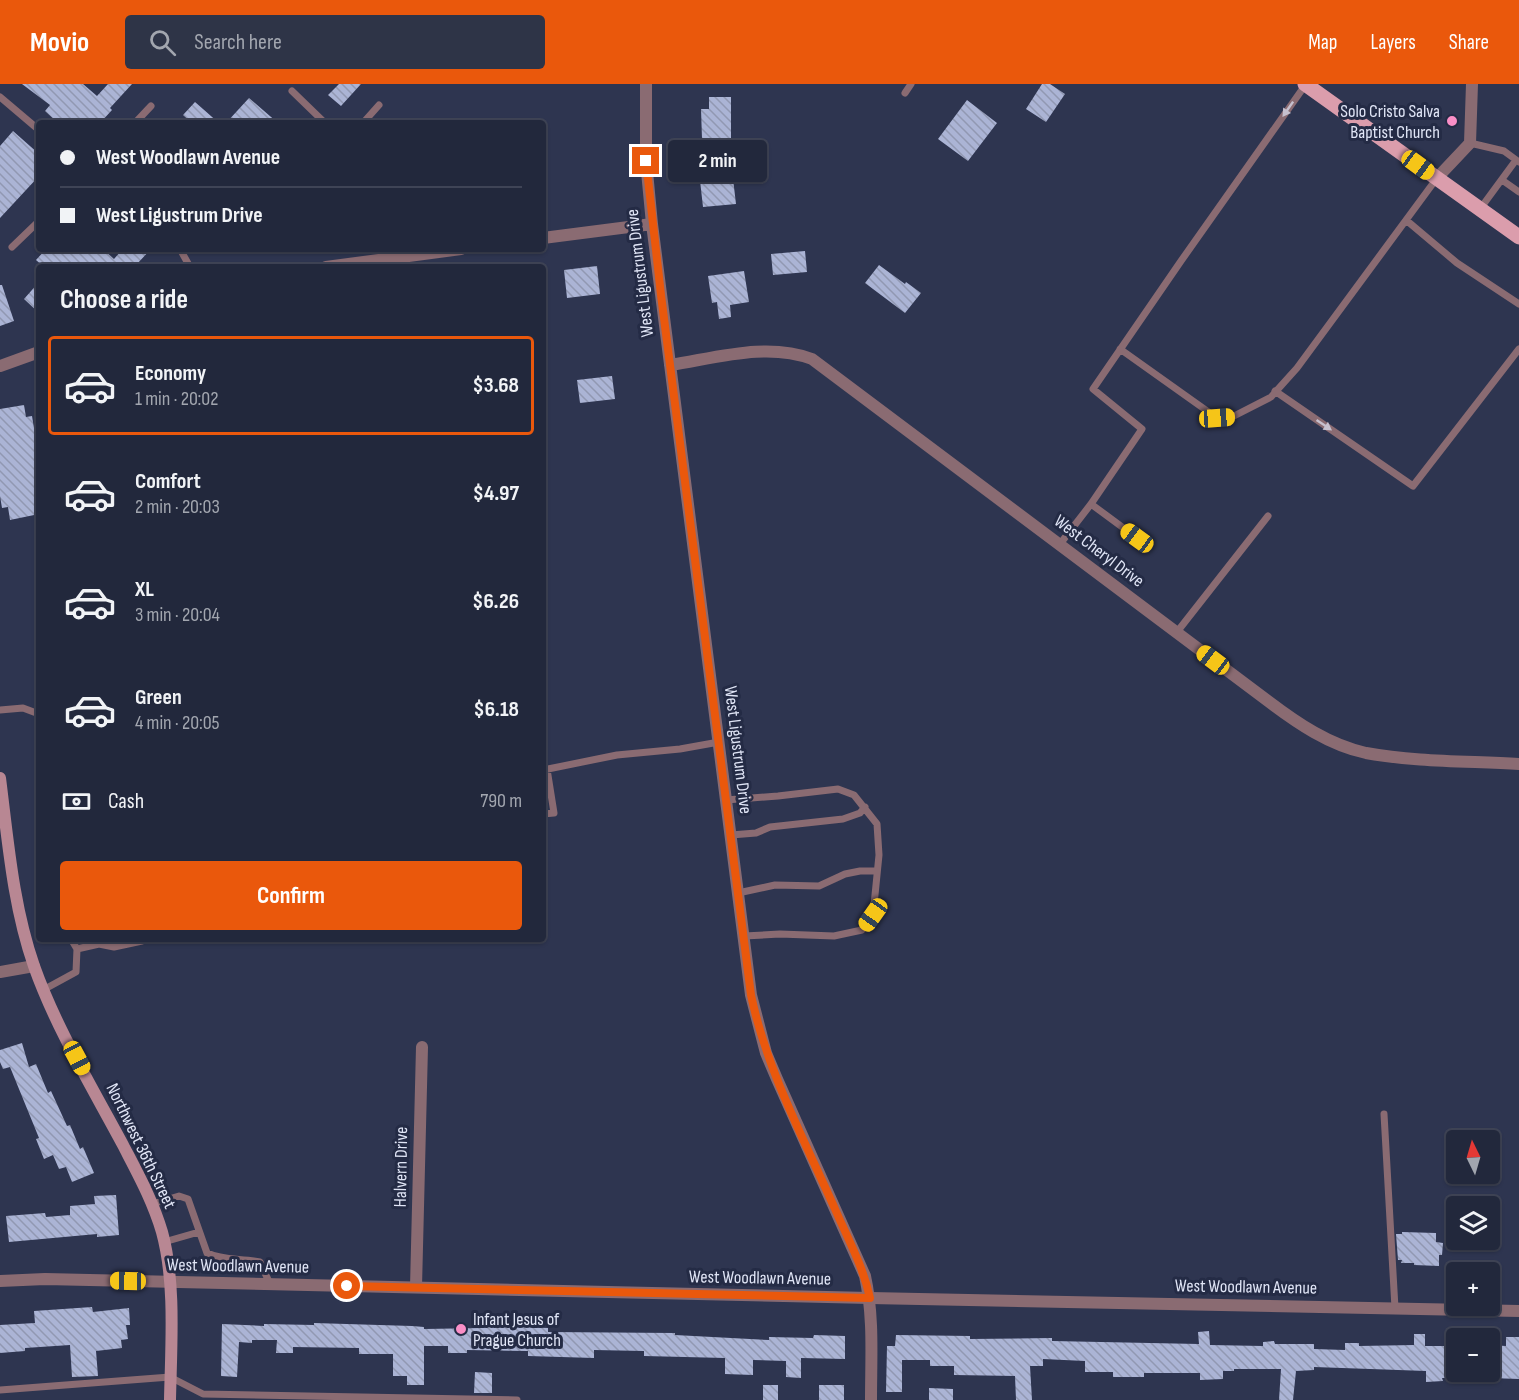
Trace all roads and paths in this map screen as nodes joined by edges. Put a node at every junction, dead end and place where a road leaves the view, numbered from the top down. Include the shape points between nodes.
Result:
1 (646, 84) edge
2 (911, 84) edge
3 (1305, 84) edge
4 (1472, 84) edge
5 (292, 91) dead end
6 (905, 93) dead end
7 (0, 97) edge
8 (379, 105) dead end
9 (152, 106) dead end
10 (138, 120) edge
11 (322, 120) edge
12 (366, 120) edge
13 (36, 127) edge
14 (1470, 143) junction
15 (1518, 161) edge
16 (1437, 178) junction
17 (1502, 180) junction
18 (1519, 192) edge
19 (1480, 209) junction
20 (1406, 220) junction
21 (36, 224) edge
22 (652, 225) junction
23 (1519, 237) edge
24 (546, 238) edge
25 (12, 248) dead end
26 (421, 252) edge
27 (346, 264) edge
28 (1519, 304) edge
29 (1120, 349) junction
30 (1519, 349) edge
31 (36, 353) edge
32 (670, 365) junction
33 (0, 366) edge
34 (1275, 391) junction
35 (1091, 504) junction
36 (1268, 516) dead end
37 (1137, 538) dead end
38 (1060, 544) junction
39 (1177, 632) junction
40 (0, 710) edge
41 (36, 713) edge
42 (719, 742) junction
43 (1519, 764) edge
44 (546, 770) edge
45 (546, 775) edge
46 (0, 778) edge
47 (726, 800) junction
48 (865, 807) junction
49 (546, 814) edge
50 (730, 835) junction
51 (877, 871) junction
52 (738, 893) junction
53 (744, 936) junction
54 (73, 942) edge
55 (98, 942) edge
56 (103, 942) edge
57 (137, 942) edge
58 (77, 949) junction
59 (34, 966) junction
60 (0, 972) edge
61 (44, 990) junction
62 (422, 1047) dead end
63 (1384, 1114) dead end
64 (152, 1204) junction
65 (199, 1232) junction
66 (164, 1242) junction
67 (0, 1281) edge
68 (169, 1282) junction
69 (270, 1284) junction
70 (416, 1287) junction
71 (870, 1298) junction
72 (1395, 1308) junction
73 (1519, 1311) edge
74 (170, 1377) junction
75 (0, 1390) edge
76 (170, 1400) edge
77 (518, 1400) edge
78 (871, 1400) edge

1 - 22 street, West Ligustrum Drive via 646,161
2 - 6 lane
3 - 16 main road
3 -> 29 lane
4 - 14 street
5 - 11 lane
7 - 13 lane
8 - 12 lane
9 - 10 lane
14 - 15 lane via 1504,151
14 - 16 street
15 - 17 lane
16 - 19 main road
16 - 20 lane
17 - 18 lane
17 - 19 lane
19 - 23 main road
20 - 28 lane via 1457,262
20 - 34 lane via 1297,368
21 - 25 lane
22 - 24 street
22 - 32 street, West Ligustrum Drive
26 - 27 street
29 - 34 lane via 1217,418 1232,417
29 - 35 lane via 1093,389 1142,429
34 -> 30 lane via 1413,486
31 - 33 street
32 - 38 street, West Cheryl Drive via 767,350 812,358
32 - 42 street, West Ligustrum Drive
35 - 37 lane
35 - 38 lane
36 - 39 lane
38 - 39 street, West Cheryl Drive
39 - 43 street, West Cheryl Drive via 1294,721 1343,745 1365,753 1405,758
40 - 41 lane via 23,708
42 - 44 lane via 616,755
42 - 47 street, West Ligustrum Drive
45 - 49 lane via 554,813
46 - 59 main road, Northwest 36th Street via 11,872
47 - 48 lane via 838,789 854,795
47 - 50 street, West Ligustrum Drive
48 - 50 lane via 843,819
48 - 51 lane via 877,824
50 - 52 street, West Ligustrum Drive
51 - 52 lane via 845,874 819,886 775,885
51 - 53 lane via 873,915 862,930 834,936
52 - 53 street, West Ligustrum Drive
53 - 71 street, West Ligustrum Drive via 751,995 766,1053 858,1257
54 - 58 lane
55 - 58 lane
56 - 57 lane via 114,947
58 - 61 lane via 76,972
59 - 60 street
59 - 61 main road, Northwest 36th Street
61 - 64 main road, Northwest 36th Street
62 - 70 street, Halvern Drive
63 - 72 lane
64 - 65 lane via 179,1196 188,1199
64 - 66 main road, Northwest 36th Street
65 - 66 lane
65 - 69 lane via 207,1253 217,1258 260,1262
66 - 68 main road, Northwest 36th Street
67 - 68 street, West Woodlawn Avenue
68 - 69 street, West Woodlawn Avenue
68 - 74 main road, Northwest 36th Street
69 - 70 street, West Woodlawn Avenue
70 - 71 street, West Woodlawn Avenue
71 - 72 street, West Woodlawn Avenue
71 - 78 street, West Ligustrum Drive
72 - 73 street, West Woodlawn Avenue
74 - 75 lane
74 - 76 main road, Northwest 36th Street
74 - 77 lane via 203,1395

